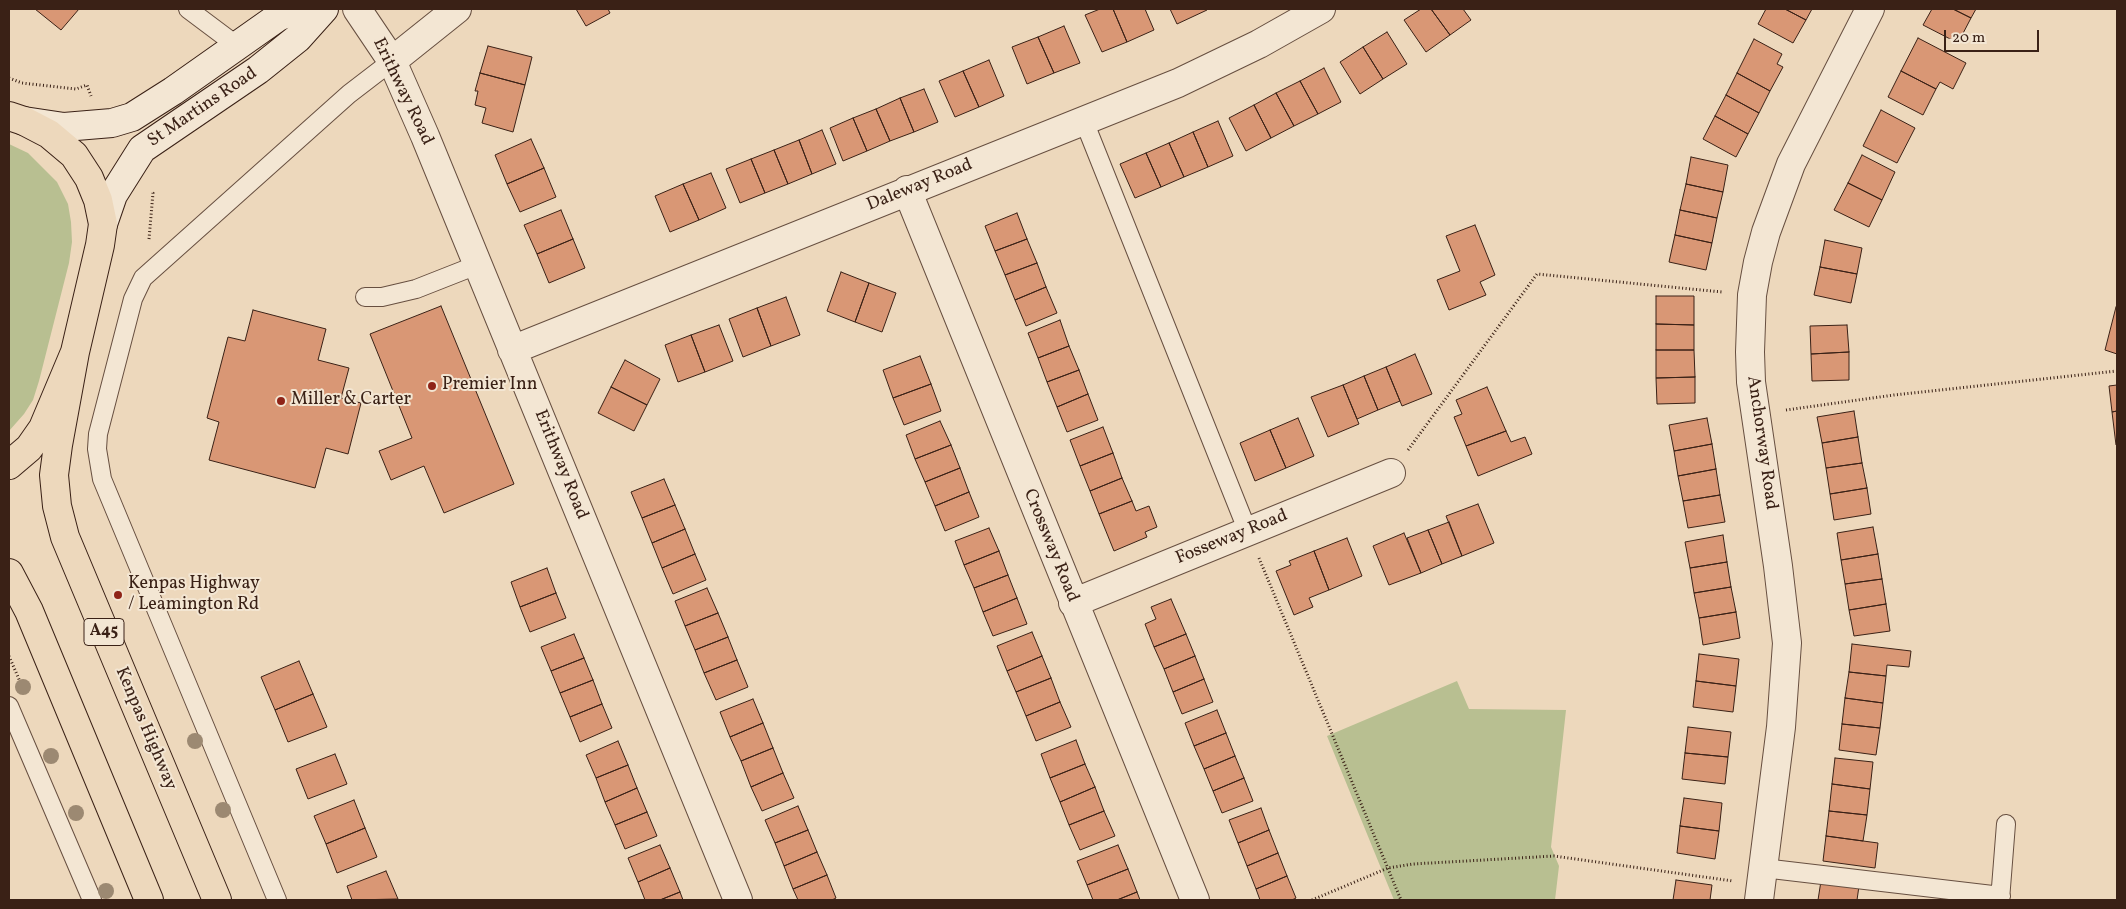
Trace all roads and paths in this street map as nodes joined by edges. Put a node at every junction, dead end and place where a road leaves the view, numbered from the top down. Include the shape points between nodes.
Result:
1 (188, 9) edge
2 (295, 9) edge
3 (324, 9) edge
4 (357, 9) edge
5 (457, 9) edge
6 (1321, 9) edge
7 (1870, 9) edge
8 (236, 45) junction
9 (392, 61) junction
10 (16, 118) edge
11 (1084, 121) junction
12 (908, 190) junction
13 (103, 224) junction
14 (477, 265) junction
15 (1752, 295) junction
16 (365, 297) dead end
17 (512, 350) junction
18 (76, 352) junction
19 (2117, 371) edge
20 (1756, 414) junction
21 (9, 465) edge
22 (1391, 473) joint
23 (1248, 532) junction
24 (9, 573) edge
25 (1073, 603) junction
26 (9, 656) edge
27 (15, 671) dead end
28 (9, 706) edge
29 (2006, 824) dead end
30 (1388, 868) junction
31 (1761, 884) edge
32 (2001, 898) edge
33 (92, 900) edge
34 (149, 900) edge
35 (217, 900) edge
36 (277, 900) edge
37 (738, 900) edge
38 (1194, 900) edge
39 (1312, 900) edge
40 (1401, 900) edge

1 - 8 lane
2 - 8 street, St Martins Road
3 - 13 street, St Martins Road via 298,38 258,70 142,149 113,195
4 - 9 street, Erithway Road
5 - 9 street
6 - 11 street, Daleway Road via 1259,44 1178,83
7 - 15 street, Anchorway Road via 1791,164 1766,232
8 - 10 street, St Martins Road via 174,91 132,117 112,123 64,126
9 - 14 street, Erithway Road
9 - 36 lane via 349,94 143,278 133,299 98,434 102,479
10 - 13 highway via 49,134 74,155 89,178
11 - 12 street, Daleway Road
11 - 23 lane
12 - 17 street, Daleway Road
12 - 25 street, Crossway Road
13 - 18 highway
14 - 16 lane via 416,289
14 - 17 street, Erithway Road
15 - 20 street, Anchorway Road via 1750,352
15 - 22 path via 1537,274
17 - 37 street, Erithway Road
18 - 21 highway via 43,428
18 - 35 highway, Kenpas Highway / A45 via 54,474 57,506 65,537
19 - 20 path via 1894,395
20 - 31 street, Anchorway Road via 1787,643 1781,727
22 - 23 street, Fosseway Road
23 - 25 street, Fosseway Road
23 - 30 path
24 - 34 highway via 29,611
25 - 38 street, Crossway Road
26 - 27 path
28 - 33 lane
29 - 32 lane
30 - 31 path via 1554,856
30 - 39 path
30 - 40 path
31 - 32 lane

